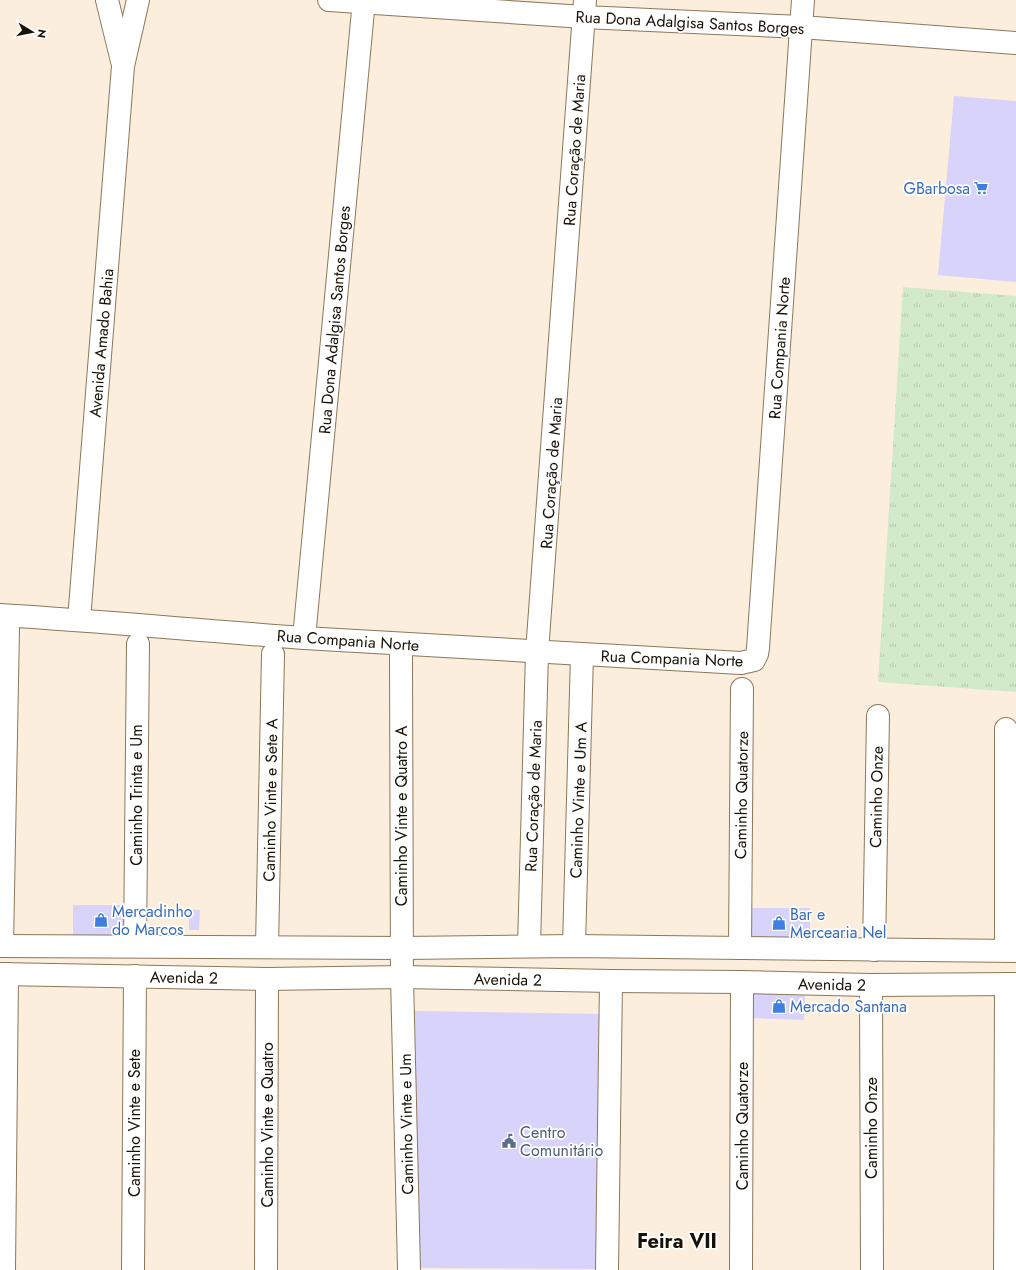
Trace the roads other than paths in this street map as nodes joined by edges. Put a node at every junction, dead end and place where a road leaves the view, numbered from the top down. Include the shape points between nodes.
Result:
1 (107, 0) edge
2 (138, 0) edge
3 (329, 0) edge
4 (803, 0) edge
5 (364, 1) edge
6 (585, 9) edge
7 (801, 27) junction
8 (1016, 43) edge
9 (123, 66) junction
10 (79, 620) junction
11 (4, 621) edge
12 (304, 638) junction
13 (138, 644) dead end
14 (537, 652) junction
15 (273, 654) dead end
16 (582, 654) junction
17 (401, 656) dead end
18 (742, 689) dead end
19 (878, 716) dead end
20 (1006, 729) dead end
21 (1, 946) edge
22 (135, 946) junction
23 (529, 946) junction
24 (574, 946) junction
25 (267, 948) junction
26 (402, 948) junction
27 (740, 948) junction
28 (874, 950) junction
29 (1011, 951) edge
30 (4, 974) edge
31 (135, 976) junction
32 (402, 977) junction
33 (267, 979) junction
34 (611, 981) junction
35 (742, 982) junction
36 (1011, 984) edge
37 (871, 985) junction
38 (4, 1270) edge
39 (133, 1270) edge
40 (266, 1270) edge
41 (409, 1270) edge
42 (607, 1270) edge
43 (741, 1270) edge
44 (872, 1270) edge
45 (1005, 1270) edge

1 - 9 street, Avenida Amado Bahia
2 - 9 street, Avenida Amado Bahia
3 - 5 street, Rua Dona Adalgisa Santos Borges
4 - 7 street, Rua Compania Norte
5 - 6 street, Rua Dona Adalgisa Santos Borges
5 - 12 street, Rua Dona Adalgisa Santos Borges
6 - 7 street, Rua Dona Adalgisa Santos Borges
6 - 14 street, Rua Coração de Maria
7 - 8 street, Rua Dona Adalgisa Santos Borges
7 - 16 street, Rua Compania Norte via 757,654 754,660 741,663
9 - 10 street, Avenida Amado Bahia
10 - 11 street, Rua Compania Norte
10 - 12 street, Rua Compania Norte
11 - 21 street
12 - 14 street, Rua Compania Norte
13 - 22 street, Caminho Trinta e Um
14 - 16 street, Rua Compania Norte
14 - 23 street, Rua Coração de Maria
15 - 25 street, Caminho Vinte e Sete A
16 - 24 street, Caminho Vinte e Um A
17 - 26 street, Caminho Vinte e Quatro A
18 - 27 street, Caminho Quatorze
19 - 28 street, Caminho Onze
20 - 29 street
21 - 22 street, Avenida 2
22 - 25 street, Avenida 2
23 - 24 street, Avenida 2
23 - 26 street, Avenida 2
24 - 27 street, Avenida 2
25 - 26 street, Avenida 2
26 - 32 street, Caminho Vinte e Quatro A
27 - 28 street, Avenida 2
28 - 29 street, Avenida 2
30 - 31 street, Avenida 2
30 - 38 street
31 - 33 street, Avenida 2
31 - 39 street, Caminho Vinte e Sete
32 - 33 street, Avenida 2
32 - 34 street, Avenida 2
32 - 41 street, Caminho Vinte e Um
33 - 40 street, Caminho Vinte e Quatro
34 - 35 street, Avenida 2
34 - 42 street
35 - 37 street, Avenida 2
35 - 43 street, Caminho Quatorze
36 - 37 street, Avenida 2
36 - 45 street
37 - 44 street, Caminho Onze

